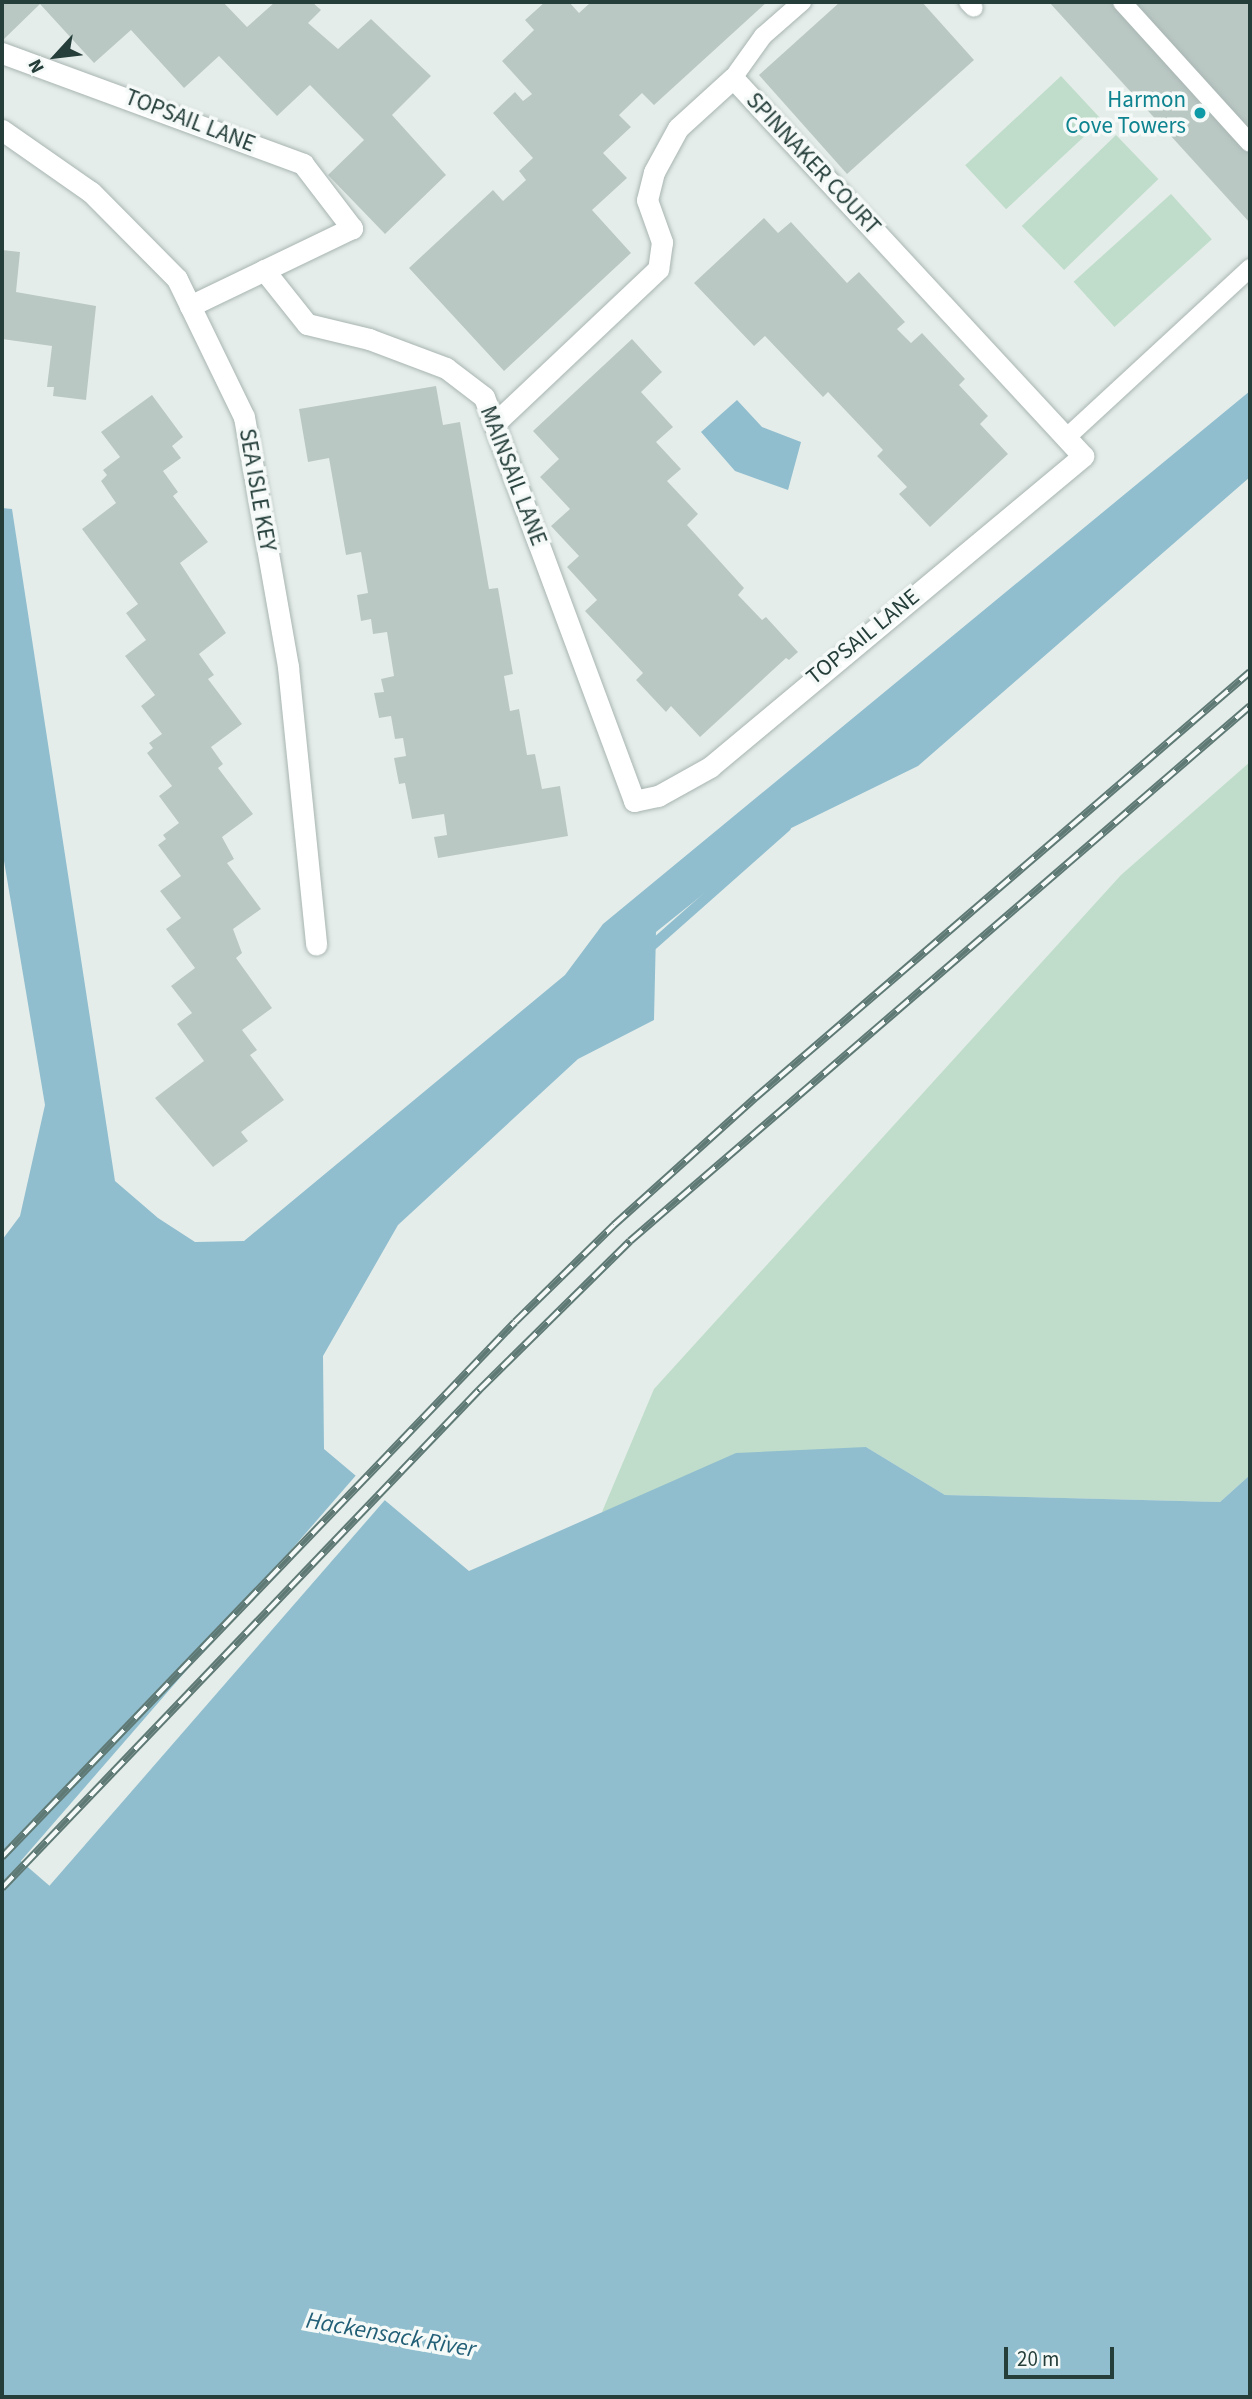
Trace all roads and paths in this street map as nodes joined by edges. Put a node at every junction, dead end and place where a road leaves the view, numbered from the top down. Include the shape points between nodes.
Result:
1 (802, 2) edge
2 (1122, 2) edge
3 (2, 53) edge
4 (733, 78) junction
5 (2, 130) edge
6 (1250, 143) edge
7 (1250, 268) edge
8 (264, 270) junction
9 (190, 306) junction
10 (496, 422) junction
11 (1066, 438) junction
12 (1083, 456) joint
13 (634, 801) joint
14 (316, 945) dead end

1 - 4 lane via 763,36
2 - 6 lane
3 - 8 street, TOPSAIL LANE via 303,164 352,228
4 - 10 street, SPINNAKER COURT via 678,128 654,172 647,200 662,242 658,269
4 - 11 street, SPINNAKER COURT
5 - 9 street, SEA ISLE KEY via 92,192 177,279
7 - 11 lane
8 - 9 street
8 - 10 street, MAINSAIL LANE via 307,324 369,339 446,368 484,397
9 - 14 street, SEA ISLE KEY via 244,417 288,667
10 - 13 street, MAINSAIL LANE
11 - 12 street, SPINNAKER COURT
12 - 13 street, TOPSAIL LANE via 710,767 658,796

